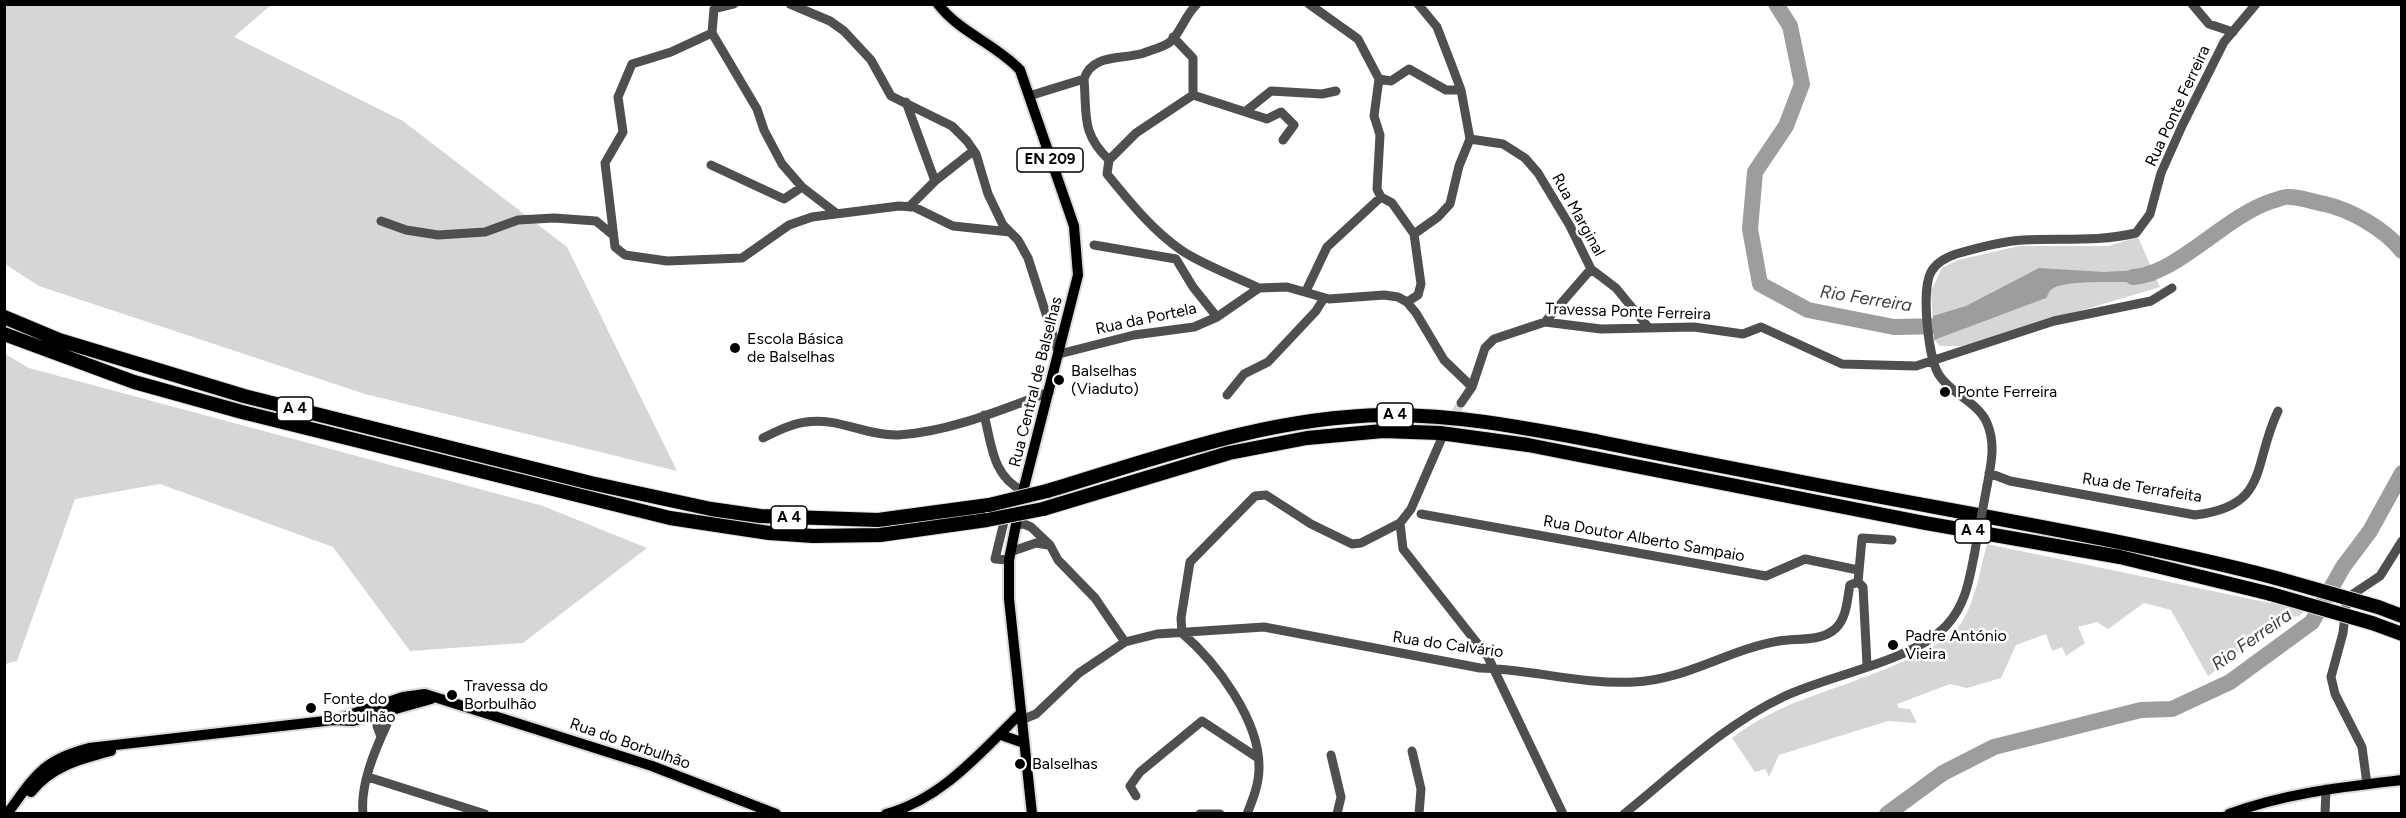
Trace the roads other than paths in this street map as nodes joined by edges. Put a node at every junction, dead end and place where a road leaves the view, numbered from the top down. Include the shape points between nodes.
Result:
1 (734, 4) edge
2 (790, 4) edge
3 (938, 4) edge
4 (1197, 4) edge
5 (1309, 4) edge
6 (1419, 4) edge
7 (2192, 4) edge
8 (2256, 4) edge
9 (712, 7) edge
10 (2232, 32) junction
11 (712, 33) junction
12 (1173, 37) junction
13 (1084, 79) junction
14 (1379, 79) junction
15 (1336, 90) dead end
16 (1461, 90) junction
17 (1193, 94) junction
18 (1029, 96) junction
19 (906, 102) junction
20 (1246, 111) junction
21 (1470, 139) junction
22 (1283, 140) dead end
23 (973, 151) junction
24 (1109, 160) junction
25 (711, 165) dead end
26 (935, 181) junction
27 (802, 187) junction
28 (1381, 197) junction
29 (909, 207) junction
30 (837, 213) junction
31 (381, 222) dead end
32 (1010, 232) junction
33 (1414, 234) junction
34 (613, 235) junction
35 (1094, 245) dead end
36 (1179, 255) junction
37 (1591, 269) junction
38 (1259, 288) junction
39 (2172, 288) dead end
40 (1305, 291) junction
41 (1324, 298) junction
42 (1407, 302) junction
43 (1217, 316) junction
44 (4, 317) edge
45 (1545, 322) junction
46 (1648, 327) junction
47 (4, 334) edge
48 (1059, 354) junction
49 (1933, 362) junction
50 (1472, 387) junction
51 (1049, 392) junction
52 (1227, 395) dead end
53 (1461, 403) tunnel mouth
54 (2278, 411) dead end
55 (984, 415) junction
56 (763, 438) dead end
57 (1441, 440) tunnel mouth
58 (1989, 473) junction
59 (1012, 486) junction
60 (1023, 491) junction
61 (1421, 514) dead end
62 (1400, 523) junction
63 (1016, 525) junction
64 (1892, 540) dead end
65 (2400, 543) edge
66 (1050, 545) junction
67 (1010, 556) junction
68 (1858, 570) junction
69 (1858, 582) junction
70 (2402, 616) edge
71 (1182, 633) junction
72 (2402, 634) edge
73 (1125, 642) junction
74 (1867, 665) junction
75 (1492, 669) junction
76 (438, 698) junction
77 (379, 710) junction
78 (1022, 721) junction
79 (1004, 736) junction
80 (992, 742) junction
81 (1024, 744) junction
82 (1412, 751) dead end
83 (1331, 755) dead end
84 (1258, 758) junction
85 (64, 759) junction
86 (368, 777) junction
87 (2402, 780) edge
88 (2367, 784) junction
89 (2326, 789) junction
90 (1136, 796) dead end
91 (7, 813) edge
92 (14, 813) edge
93 (363, 813) edge
94 (485, 813) edge
95 (776, 813) edge
96 (886, 813) edge
97 (1032, 813) edge
98 (1200, 813) edge
99 (1220, 813) edge
100 (1247, 813) edge
101 (1337, 813) edge
102 (1419, 813) edge
103 (1563, 813) edge
104 (1624, 813) edge
105 (2229, 813) edge
106 (2325, 813) edge

1 - 9 street
2 - 19 street via 844,31 871,60 891,96
3 - 18 main road, Rua Central de Balselhas / EN 209 via 947,16 1006,54 1020,70
4 - 12 street
5 - 14 street via 1358,39
6 - 16 street via 1437,27
7 - 10 street via 2209,24
8 - 10 street, Rua Ponte Ferreira
9 - 11 street
10 - 49 street, Rua Ponte Ferreira via 2182,126 2150,214 2136,233 2107,240 2021,240 1943,260 1931,272 1927,294
11 - 27 street via 757,109 782,164
11 - 34 street via 632,64 618,97 623,132 605,163
12 - 13 street via 1142,54 1096,63 1087,69
12 - 17 street via 1193,58
13 - 18 street
13 - 24 street via 1088,134
14 - 16 street via 1391,81 1409,69 1446,90
14 - 28 street via 1374,116 1380,135 1377,189
15 - 20 street via 1322,94 1271,91
16 - 21 street
17 - 20 street
17 - 24 street via 1136,133
18 - 48 main road, Rua Central de Balselhas / EN 209 via 1077,244 1078,275
19 - 23 street via 952,126
19 - 26 street
20 - 22 street via 1267,119 1281,112 1294,125
21 - 33 street via 1450,204
21 - 37 street, Rua Marginal via 1503,144 1525,158 1570,226
23 - 26 street
23 - 32 street via 988,194
24 - 36 street via 1107,174
25 - 27 street via 784,199
26 - 29 street
27 - 30 street
28 - 33 street via 1392,203
28 - 40 street via 1327,247
29 - 30 street
29 - 32 street via 953,226
30 - 34 street via 789,225 742,258 667,261 625,255 615,247
31 - 34 street via 438,235 486,232 518,220 554,218 596,221
32 - 48 street via 1028,258
33 - 42 street via 1421,284 1418,295
35 - 36 street
36 - 38 street
36 - 43 street via 1193,287
37 - 45 street
37 - 46 street, Rua Marginal via 1616,288
38 - 40 street via 1279,286
38 - 43 street, Rua da Portela
39 - 49 street via 2151,301 2054,321
40 - 41 street
41 - 42 street via 1384,295
41 - 52 street via 1268,362 1244,374
42 - 50 street via 1444,360
43 - 48 street, Rua da Portela via 1194,327 1134,335
44 - 70 highway, A 4, bridge via 59,340 244,396 711,510 760,516 878,520 989,505 1226,437 1304,422 1383,415 1447,417 1524,427 1927,507 2070,531 2276,578
45 - 46 street, Travessa Ponte Ferreira via 1602,329
45 - 50 street, Travessa Ponte Ferreira via 1494,339 1485,348
46 - 49 street, Travessa Ponte Ferreira via 1694,327 1743,334 1761,327 1842,364 1888,367
47 - 72 highway, A 4, bridge via 135,382 242,412 670,518 770,533 880,535 987,520 1043,509 1229,453 1298,440 1383,431 1440,433 1528,445 2120,557 2271,594
48 - 51 main road, Rua Central de Balselhas / EN 209
49 - 58 street via 1948,386 1986,422 1993,456
50 - 53 street, Travessa Ponte Ferreira
51 - 55 street
51 - 60 main road, Rua Central de Balselhas / EN 209
54 - 58 street, Rua de Terrafeita via 2256,482 2232,506 2216,513 2195,515 2010,481
55 - 56 street via 946,427 896,435 822,421 807,422
55 - 59 street via 1001,475
57 - 62 street via 1411,509
58 - 74 street, bridge via 1965,600 1945,627 1911,650
59 - 60 street
59 - 67 street via 995,559
60 - 63 main road, Rua Central de Balselhas / EN 209
61 - 68 street, Rua Doutor Alberto Sampaio via 1767,576 1805,559
62 - 71 street via 1352,544 1266,495 1255,496 1190,562 1180,618
62 - 75 street via 1403,549 1488,657
63 - 66 street via 1032,527
63 - 67 main road, Rua Central de Balselhas / EN 209
64 - 68 street, Rua do Calvário via 1862,538
65 - 88 street via 2380,576 2347,598 2343,633 2331,677 2362,747
66 - 67 street via 1036,543
66 - 73 street via 1058,560 1095,598
67 - 78 main road, Rua Central de Balselhas / EN 209 via 1009,600
68 - 69 street, Rua do Calvário
69 - 74 street, Rua do Calvário via 1863,587
69 - 75 street, Rua do Calvário via 1850,585 1845,615 1824,637 1777,642 1669,677 1634,682 1581,680
71 - 73 street, Rua do Calvário
71 - 75 street, Rua do Calvário via 1264,627
71 - 84 street via 1236,696
73 - 78 street, Rua do Calvário via 1079,673 1036,714
74 - 104 street via 1783,697 1736,724
75 - 103 street
76 - 77 main road, Rua do Borbulhão
76 - 77 main road, Rua do Borbulhão via 425,694 403,697
76 - 95 main road, Rua do Borbulhão via 652,766
77 - 85 main road, Rua do Borbulhão via 334,720 139,744
77 - 86 street via 376,726 381,737
78 - 79 main road
78 - 80 main road
78 - 81 main road, Rua Central de Balselhas / EN 209
79 - 80 main road
79 - 81 main road
80 - 96 main road via 924,800
81 - 97 main road, Rua Central de Balselhas / EN 209
82 - 102 street via 1421,789
83 - 101 street via 1341,797
84 - 90 street via 1202,721 1140,772 1130,786
84 - 100 street via 1255,794
85 - 91 main road, Rua do Borbulhão via 48,763
85 - 92 main road, Rua do Borbulhão
86 - 93 street
86 - 94 street
87 - 88 main road
88 - 89 main road
89 - 105 main road via 2262,801
89 - 106 street
98 - 99 street

